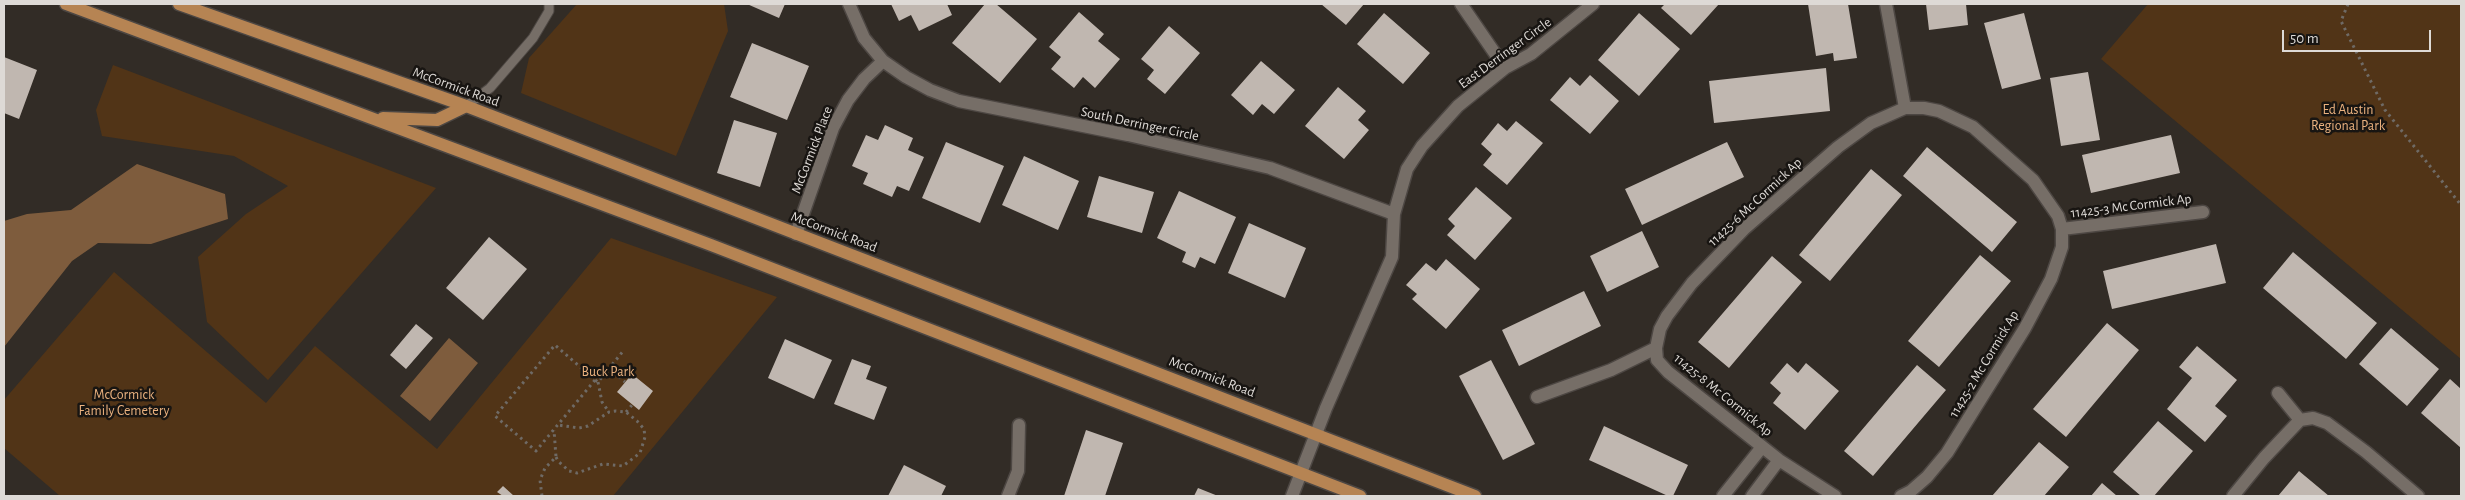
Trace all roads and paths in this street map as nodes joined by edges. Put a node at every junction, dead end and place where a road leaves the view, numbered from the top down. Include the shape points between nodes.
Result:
1 (66, 4) edge
2 (549, 4) edge
3 (849, 4) edge
4 (1461, 4) edge
5 (1593, 4) edge
6 (1886, 4) edge
7 (2348, 4) edge
8 (187, 5) edge
9 (884, 61) junction
10 (1505, 68) junction
11 (466, 106) junction
12 (1905, 108) junction
13 (370, 117) junction
14 (2461, 205) edge
15 (2203, 212) dead end
16 (1394, 214) junction
17 (2062, 229) junction
18 (796, 234) junction
19 (1656, 348) junction
20 (624, 350) dead end
21 (609, 368) junction
22 (596, 381) junction
23 (625, 382) dead end
24 (2278, 393) dead end
25 (1537, 397) dead end
26 (632, 404) dead end
27 (609, 412) junction
28 (626, 412) junction
29 (2300, 420) junction
30 (558, 425) junction
31 (1019, 426) dead end
32 (554, 429) junction
33 (1316, 433) junction
34 (1762, 447) junction
35 (556, 457) junction
36 (1779, 460) junction
37 (1301, 474) junction
38 (542, 496) edge
39 (1008, 496) edge
40 (1292, 496) edge
41 (1360, 496) edge
42 (1475, 496) edge
43 (1723, 496) edge
44 (1752, 496) edge
45 (1835, 496) edge
46 (1901, 496) edge
47 (2233, 496) edge
48 (2418, 496) edge

1 - 13 main road
2 - 11 lane via 549,11 533,38 490,88
3 - 9 street, South Derringer Circle via 864,38
4 - 10 street
5 - 10 street, East Derringer Circle via 1532,54
6 - 12 street
7 - 14 path via 2342,21 2386,110
8 - 11 main road, McCormick Road
9 - 16 street, South Derringer Circle via 930,90 959,101 1270,168
9 - 18 street, McCormick Place via 848,100 834,128
10 - 16 street, East Derringer Circle via 1458,106 1422,146 1407,168
11 - 13 main road via 437,120
11 - 18 main road, McCormick Road
12 - 17 street via 1939,110 1973,127 2033,180 2048,199
12 - 19 street, 11425-6 Mc Cormick Ap via 1871,123 1838,147 1744,229 1692,283 1667,316
13 - 37 main road via 711,245
15 - 17 street, 11425-3 Mc Cormick Ap
16 - 33 street, East Derringer Circle via 1392,257
17 - 46 street, 11425-2 Mc Cormick Ap via 2062,247 2051,279 1988,390 1947,453 1927,477
18 - 33 main road, McCormick Road
19 - 25 street via 1611,370
19 - 34 street, 11425-8 Mc Cormick Ap via 1657,360 1668,372
20 - 21 path
21 - 22 path
21 - 23 path
22 - 27 path via 602,402
22 - 30 path
22 - 32 path via 554,345 494,416 536,451
24 - 29 street
26 - 28 path
27 - 28 path
27 - 30 path via 588,426
28 - 35 path via 638,421 646,437 640,453 630,462 623,466 594,465 577,473 569,471
29 - 47 street
29 - 48 street via 2313,418 2327,423
30 - 32 path
31 - 39 street via 1018,471
32 - 35 path
33 - 37 street, East Derringer Circle
33 - 42 main road, McCormick Road
34 - 36 street, 11425-8 Mc Cormick Ap
34 - 43 street
35 - 38 path via 545,468 540,480
36 - 44 street
36 - 45 street
37 - 40 street, East Derringer Circle
37 - 41 main road

